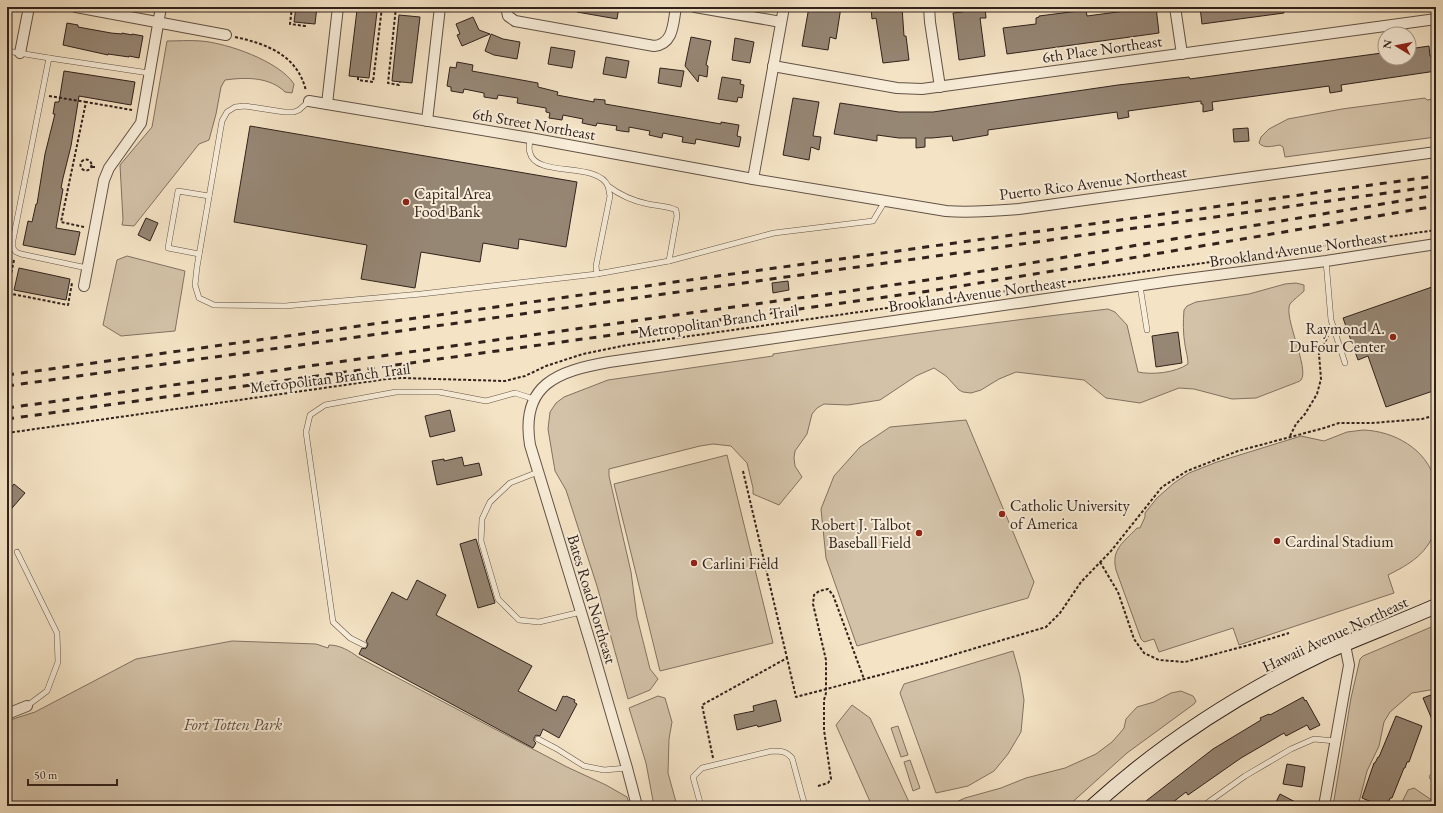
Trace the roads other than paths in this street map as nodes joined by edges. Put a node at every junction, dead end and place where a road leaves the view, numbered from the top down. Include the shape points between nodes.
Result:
1 (29, 7) edge
2 (76, 7) edge
3 (161, 7) edge
4 (338, 7) edge
5 (506, 7) edge
6 (676, 7) edge
7 (695, 7) edge
8 (784, 7) edge
9 (929, 7) edge
10 (1175, 7) edge
11 (440, 9) edge
12 (1436, 19) edge
13 (158, 22) junction
14 (781, 22) junction
15 (226, 35) road end
16 (7, 51) edge
17 (20, 53) junction
18 (1182, 54) junction
19 (49, 58) junction
20 (773, 66) junction
21 (150, 73) junction
22 (940, 87) junction
23 (309, 101) joint
24 (327, 104) junction
25 (426, 121) junction
26 (530, 138) junction
27 (1436, 152) edge
28 (754, 179) junction
29 (608, 186) junction
30 (209, 196) junction
31 (885, 200) junction
32 (1436, 244) edge
33 (199, 254) junction
34 (669, 261) junction
35 (1326, 261) junction
36 (87, 268) junction
37 (597, 274) junction
38 (84, 286) dead end
39 (1140, 286) junction
40 (1147, 330) dead end
41 (1345, 363) dead end
42 (534, 400) junction
43 (538, 472) junction
44 (17, 552) dead end
45 (1436, 606) edge
46 (581, 612) junction
47 (364, 645) dead end
48 (1345, 645) junction
49 (28, 706) joint
50 (7, 714) edge
51 (538, 739) dead end
52 (1335, 741) junction
53 (627, 768) junction
54 (637, 806) edge
55 (700, 806) edge
56 (805, 806) edge
57 (1093, 806) edge
58 (1203, 806) edge
59 (1324, 806) edge

1 - 17 street
2 - 13 street
3 - 13 street
4 - 24 street
5 - 6 street via 508,16 515,21 654,46 667,42
7 - 14 street
8 - 14 street
9 - 22 street
10 - 18 street
11 - 25 street
12 - 18 street, 6th Place Northeast
13 - 15 street
13 - 21 street
14 - 20 street
16 - 17 lane
17 - 19 lane
18 - 22 street, 6th Place Northeast
19 - 21 lane
19 - 36 lane via 13,248 21,254
20 - 22 street, 6th Place Northeast via 902,88
20 - 28 street
21 - 36 street via 141,123 109,168 104,180
23 - 24 street, 6th Street Northeast
23 - 30 lane via 294,112 244,106 235,107 227,112 222,122
24 - 25 street, 6th Street Northeast
25 - 26 street, 6th Street Northeast
26 - 28 street, 6th Street Northeast
26 - 29 lane via 529,153 533,161 591,174 601,178
27 - 31 street, Puerto Rico Avenue Northeast via 984,212 946,211
28 - 31 street, Puerto Rico Avenue Northeast
29 - 34 lane via 629,199 676,210
29 - 37 lane via 610,196 596,266
30 - 33 lane
30 - 33 lane via 178,191 168,248
31 - 34 lane via 873,222 774,233
32 - 35 street, Brookland Avenue Northeast
33 - 37 lane via 195,285 200,298 214,305 285,306
34 - 37 lane
35 - 39 street, Brookland Avenue Northeast
35 - 41 lane via 1331,320
36 - 38 street
39 - 40 lane
39 - 42 street, Brookland Avenue Northeast via 609,362 572,370 559,376 541,389
42 - 43 street, Bates Road Northeast via 528,436
42 - 47 lane via 515,393 486,401 439,392 396,392 325,405 310,415 306,432 333,622 350,638
43 - 46 street, Bates Road Northeast
43 - 46 lane via 510,483 490,502 482,518 482,541 498,599 519,620 539,622
44 - 49 lane via 57,632 58,662 47,691
45 - 48 street, Hawaii Avenue Northeast
46 - 53 street, Bates Road Northeast
48 - 52 street via 1350,665
48 - 57 street, Hawaii Avenue Northeast via 1261,686 1200,723 1147,761
49 - 50 street
51 - 53 lane via 584,766 604,770
52 - 58 lane via 1314,739 1291,748 1244,776
52 - 59 street
53 - 54 street, Bates Road Northeast
55 - 56 lane via 693,777 702,768 772,751 788,753 792,758

